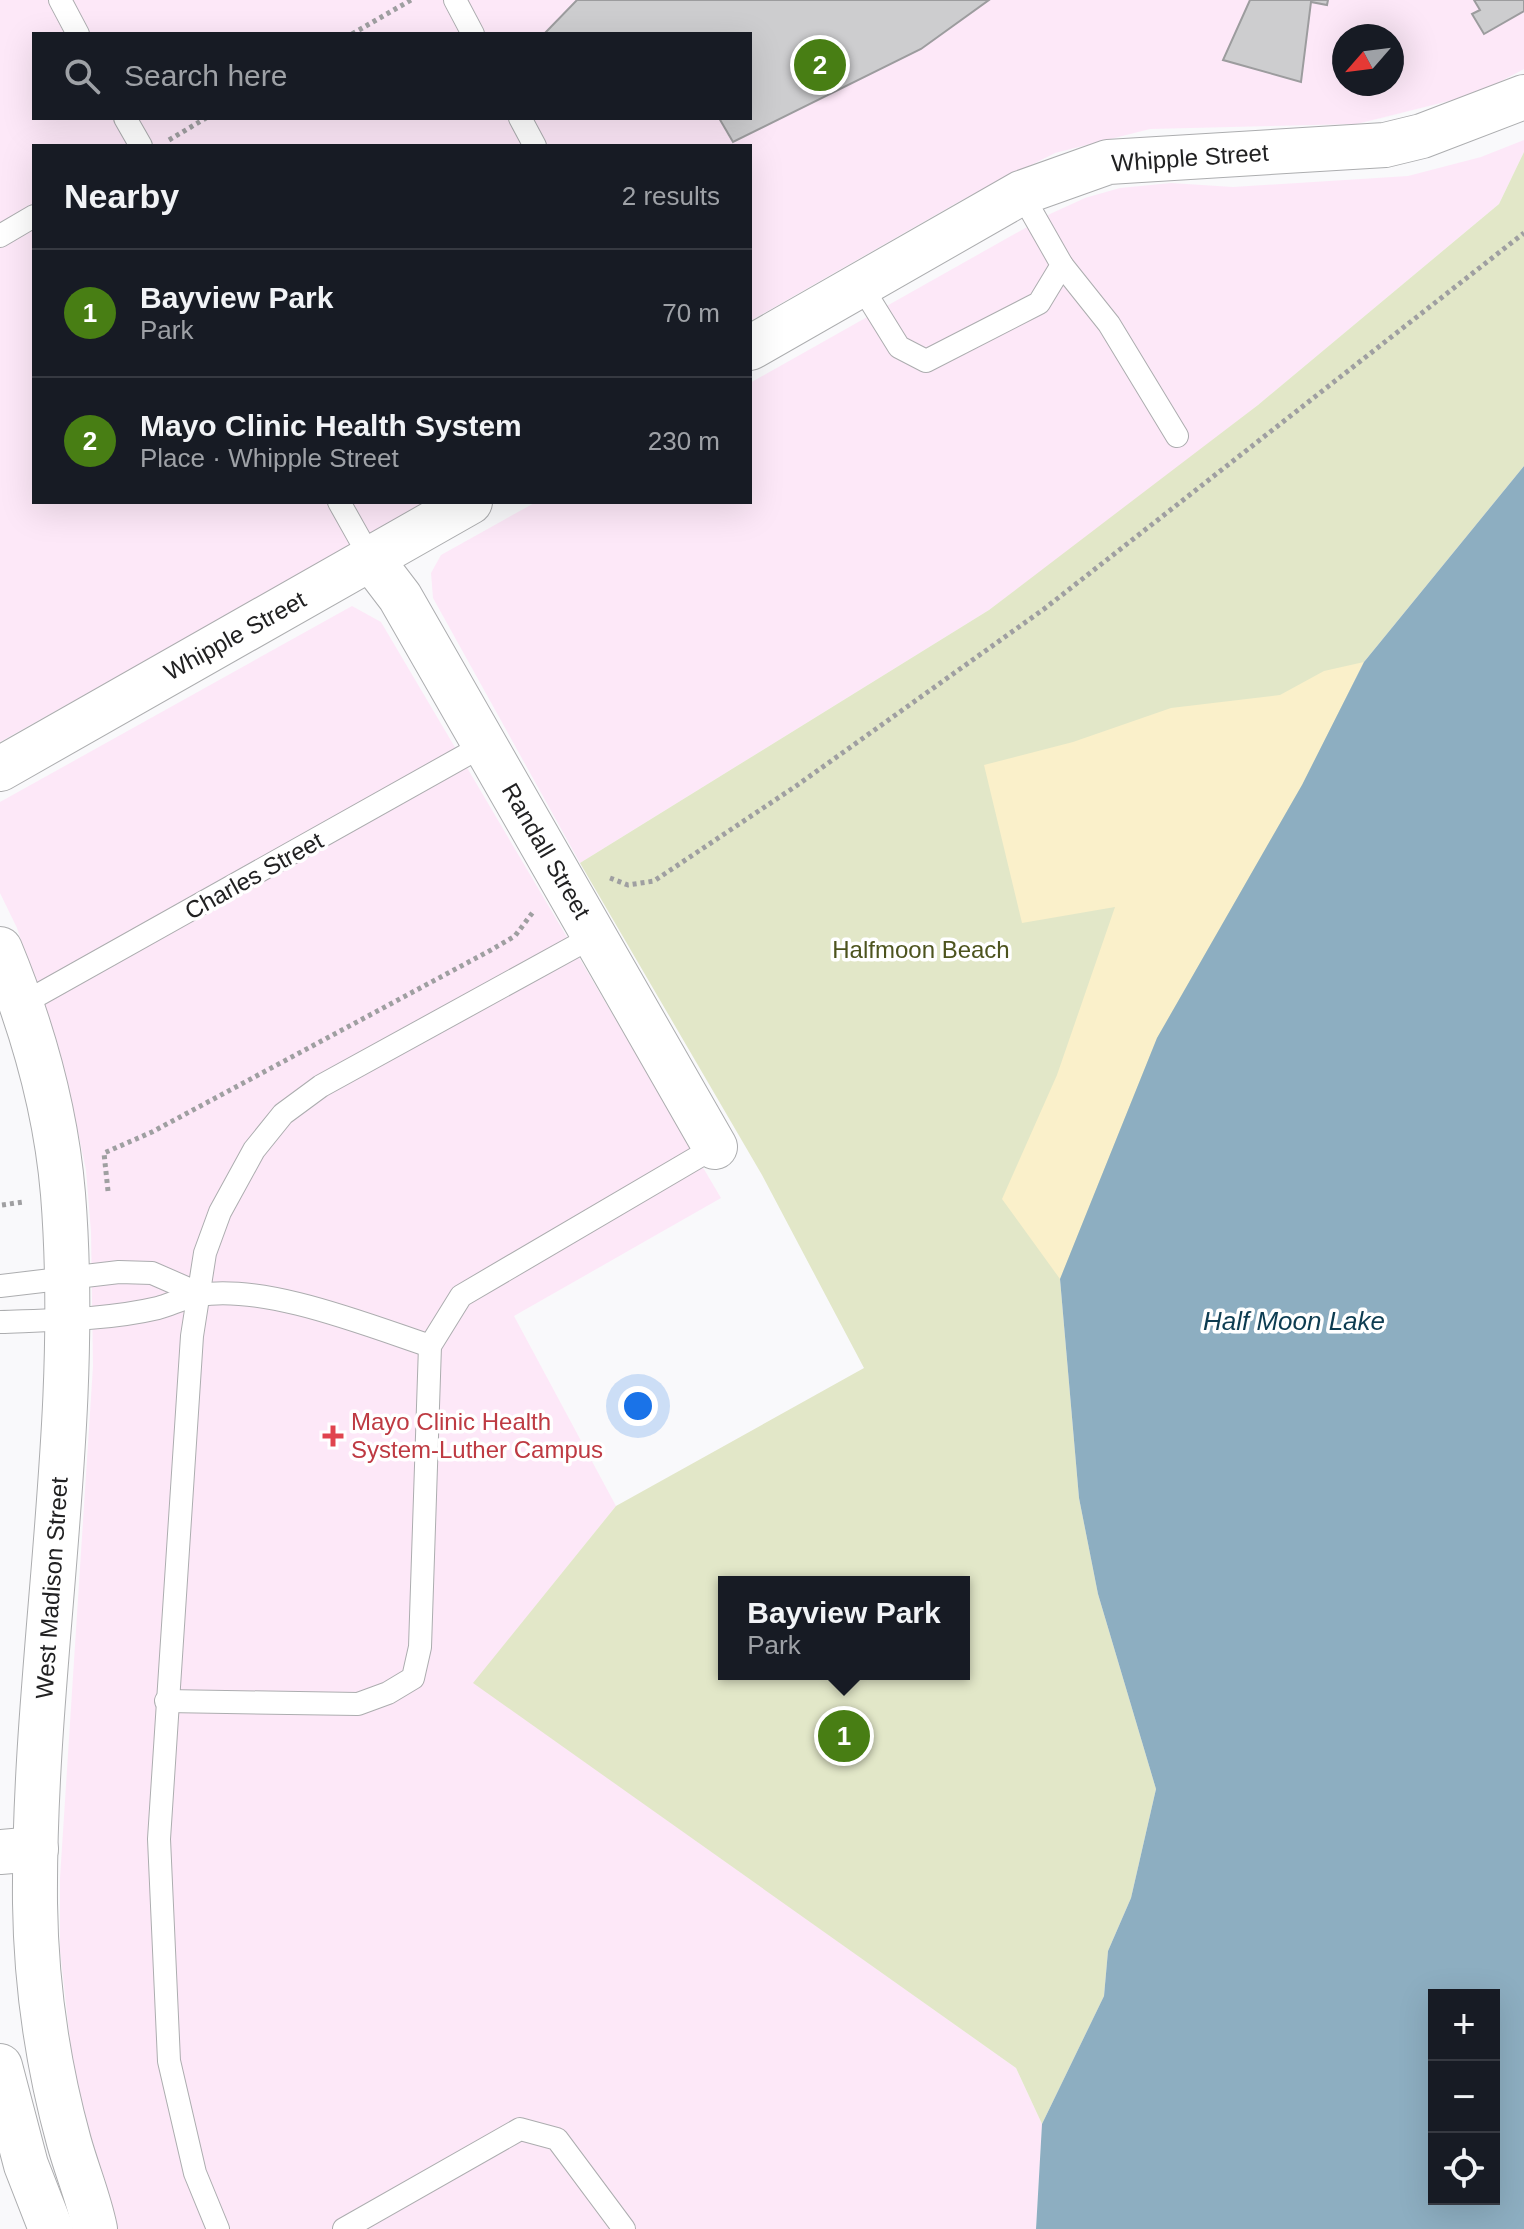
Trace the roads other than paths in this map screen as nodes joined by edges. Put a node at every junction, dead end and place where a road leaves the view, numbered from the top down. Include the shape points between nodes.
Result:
1 (60, 0) edge
2 (455, 0) edge
3 (77, 32) edge
4 (472, 32) edge
5 (1524, 97) edge
6 (126, 120) edge
7 (521, 120) edge
8 (140, 144) edge
9 (534, 144) edge
10 (1021, 193) junction
11 (32, 217) edge
12 (0, 236) edge
13 (1062, 265) junction
14 (860, 284) junction
15 (752, 347) edge
16 (1177, 436) dead end
17 (340, 504) edge
18 (467, 504) edge
19 (371, 559) junction
20 (484, 745) junction
21 (0, 769) edge
22 (594, 936) junction
23 (0, 949) edge
24 (22, 1004) junction
25 (715, 1147) joint
26 (0, 1286) edge
27 (200, 1294) junction
28 (67, 1298) junction
29 (0, 1322) edge
30 (430, 1346) junction
31 (166, 1701) junction
32 (18, 1851) edge
33 (0, 2066) edge
34 (51, 2229) edge
35 (95, 2229) edge
36 (218, 2229) edge
37 (344, 2229) edge
38 (624, 2229) edge

1 - 3 lane
2 - 4 lane
5 - 10 street, Whipple Street via 1385,145 1108,162
6 - 8 lane
7 - 9 lane
10 - 13 lane
10 - 14 street, Whipple Street
11 - 12 lane
13 - 14 lane via 1039,303 926,361 899,347
13 - 16 lane via 1109,324
14 - 15 street, Whipple Street
17 - 19 lane
18 - 19 street, Whipple Street
19 - 20 street, Randall Street via 400,597
19 - 21 street, Whipple Street
20 - 22 street, Randall Street
20 - 24 lane, Charles Street
22 - 25 street, Randall Street
22 - 27 lane via 321,1086 283,1114 254,1150 220,1212 205,1253
23 - 24 street, West Madison Street
24 - 28 street, West Madison Street via 59,1162
25 - 30 lane via 461,1296
26 - 28 lane
27 - 28 lane via 157,1308
27 - 28 lane via 152,1273
27 - 30 lane via 260,1297
27 - 31 lane via 192,1336
28 - 29 lane
28 - 32 street, West Madison Street
30 - 31 lane via 420,1647 413,1678 358,1704
31 - 36 lane via 159,1839 169,2061 195,2173
32 - 35 street, West Madison Street via 35,1907 51,2065
33 - 34 street via 26,2165
37 - 38 lane via 520,2129 557,2139

